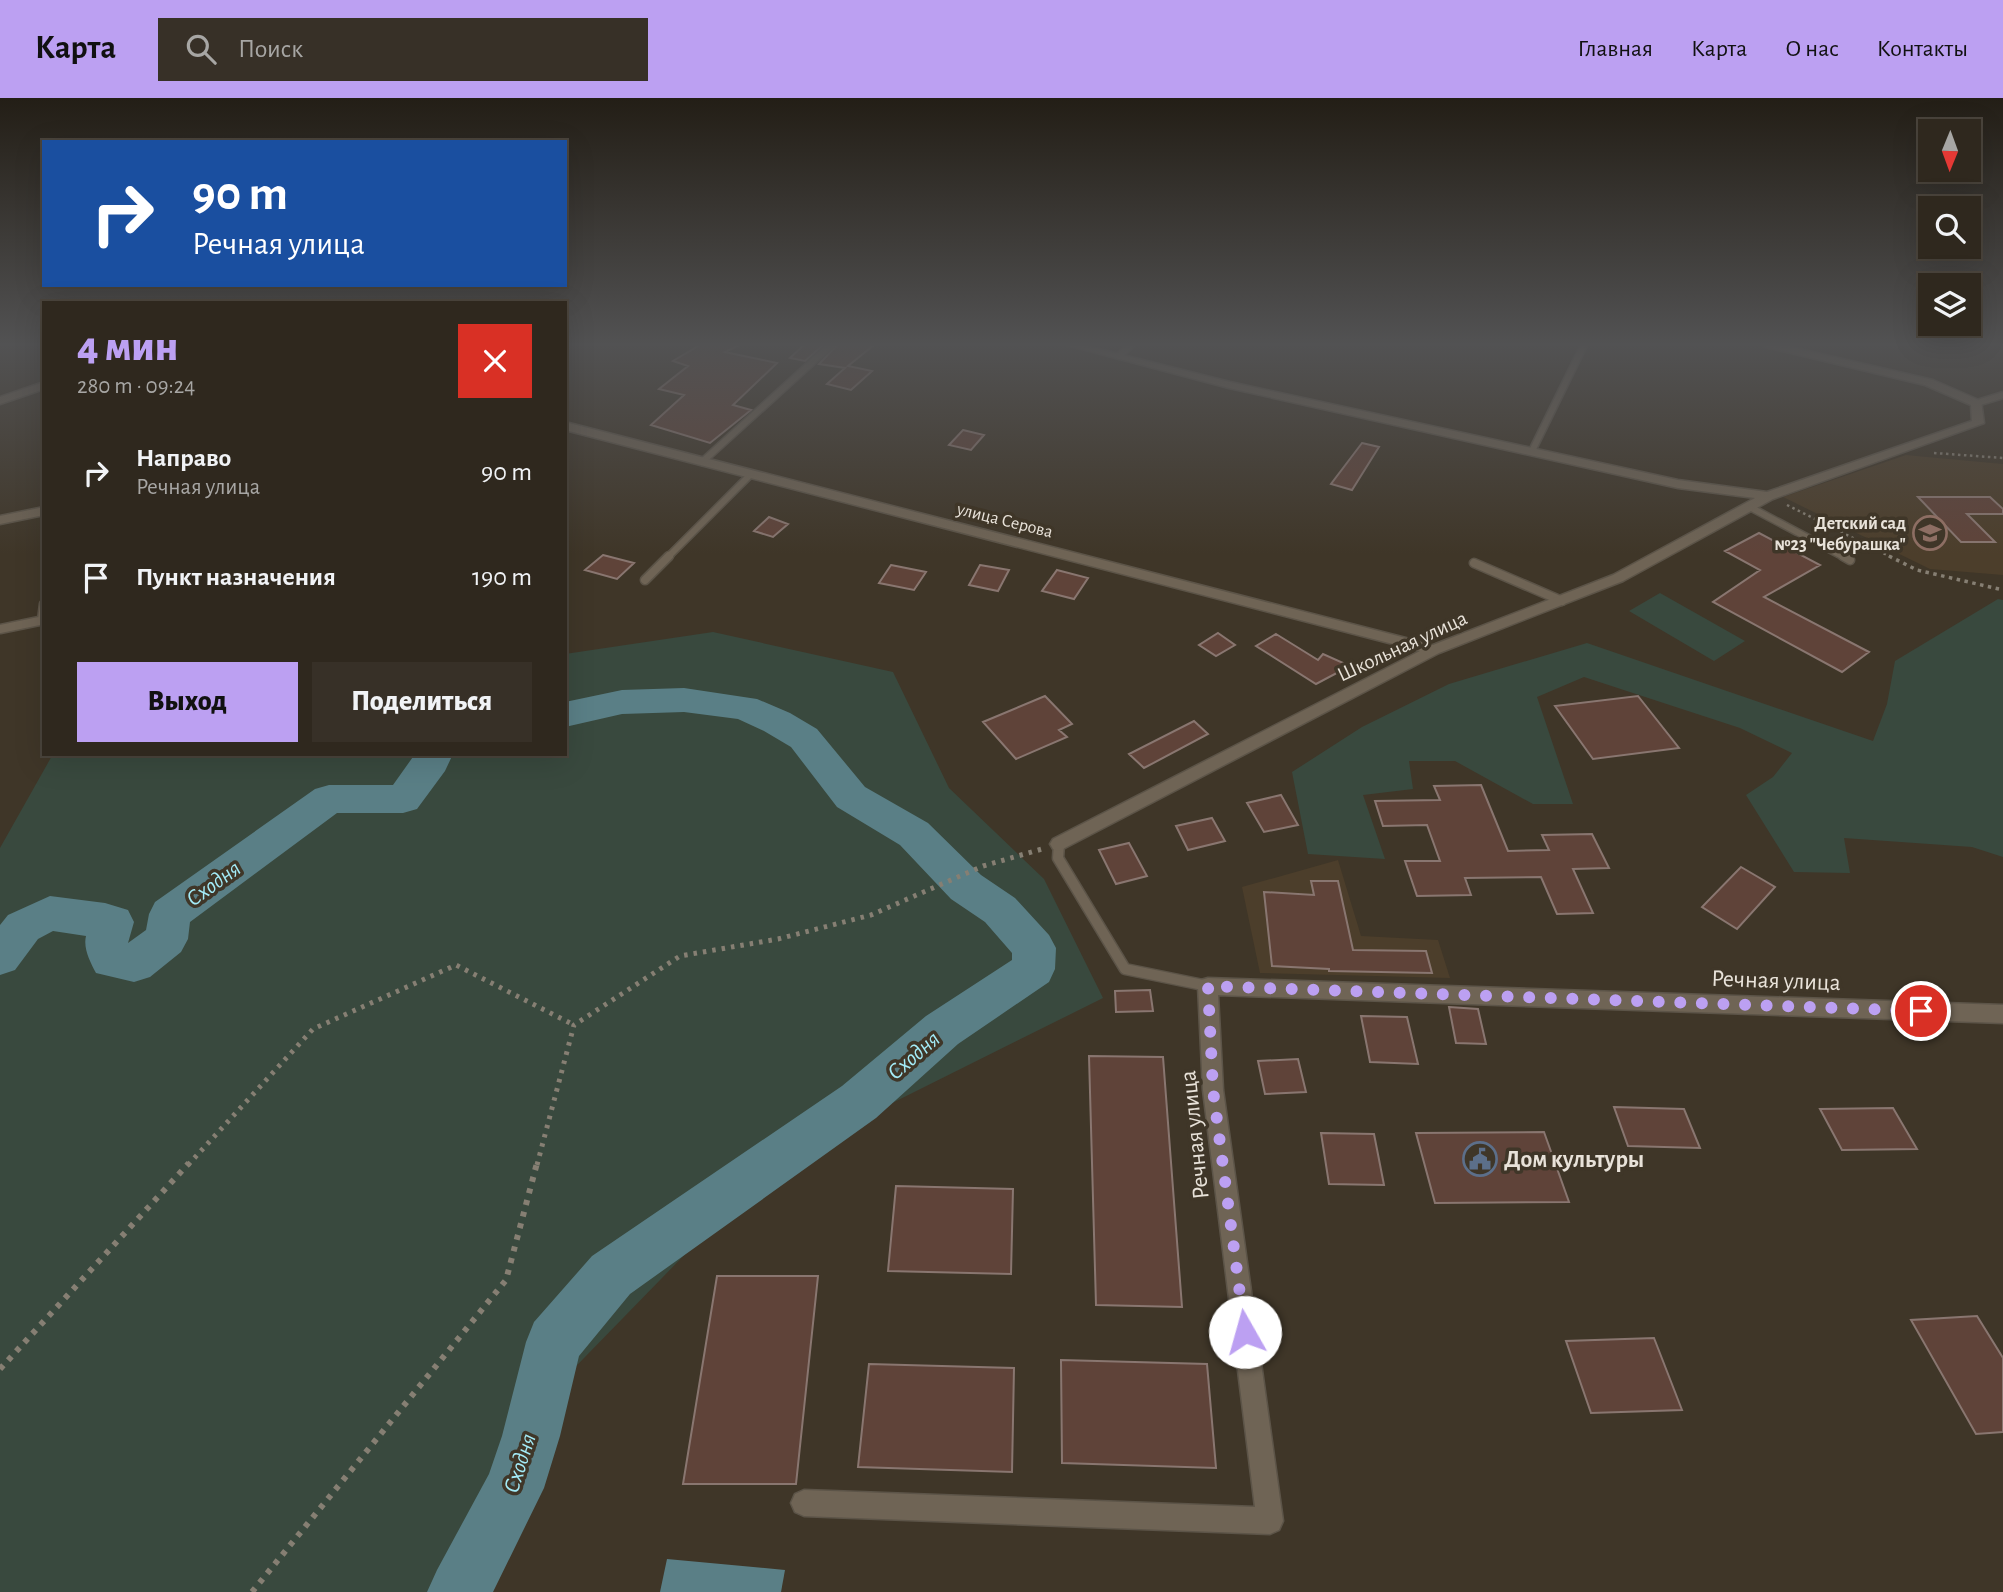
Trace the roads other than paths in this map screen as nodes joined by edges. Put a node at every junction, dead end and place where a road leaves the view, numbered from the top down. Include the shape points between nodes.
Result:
1 (754, 415) edge
2 (1368, 415) edge
3 (1550, 415) edge
4 (1978, 415) edge
5 (567, 427) edge
6 (1532, 451) junction
7 (702, 462) junction
8 (751, 474) junction
9 (1768, 496) junction
10 (1748, 506) junction
11 (42, 510) edge
12 (0, 520) edge
13 (1850, 560) dead end
14 (1474, 564) dead end
15 (645, 580) dead end
16 (1562, 601) junction
17 (42, 620) edge
18 (0, 629) edge
19 (1434, 650) junction
20 (1059, 844) joint
21 (1208, 986) junction
22 (2003, 1014) edge
23 (804, 1503) dead end

1 - 7 lane
2 - 6 street
3 - 6 lane
4 - 9 street, Школьная улица via 1978,423
5 - 7 street, улица Серова
6 - 9 street via 1678,484
7 - 8 street, улица Серова
8 - 15 lane
8 - 19 street, улица Серова
9 - 10 street, Школьная улица
10 - 13 lane
10 - 16 street, Школьная улица via 1618,578
11 - 12 street
14 - 16 lane
16 - 19 street, Школьная улица
17 - 18 lane
19 - 20 street, Школьная улица
20 - 21 lane via 1058,858 1125,969
21 - 22 street, Речная улица
21 - 23 street, Речная улица via 1213,1090 1270,1521

